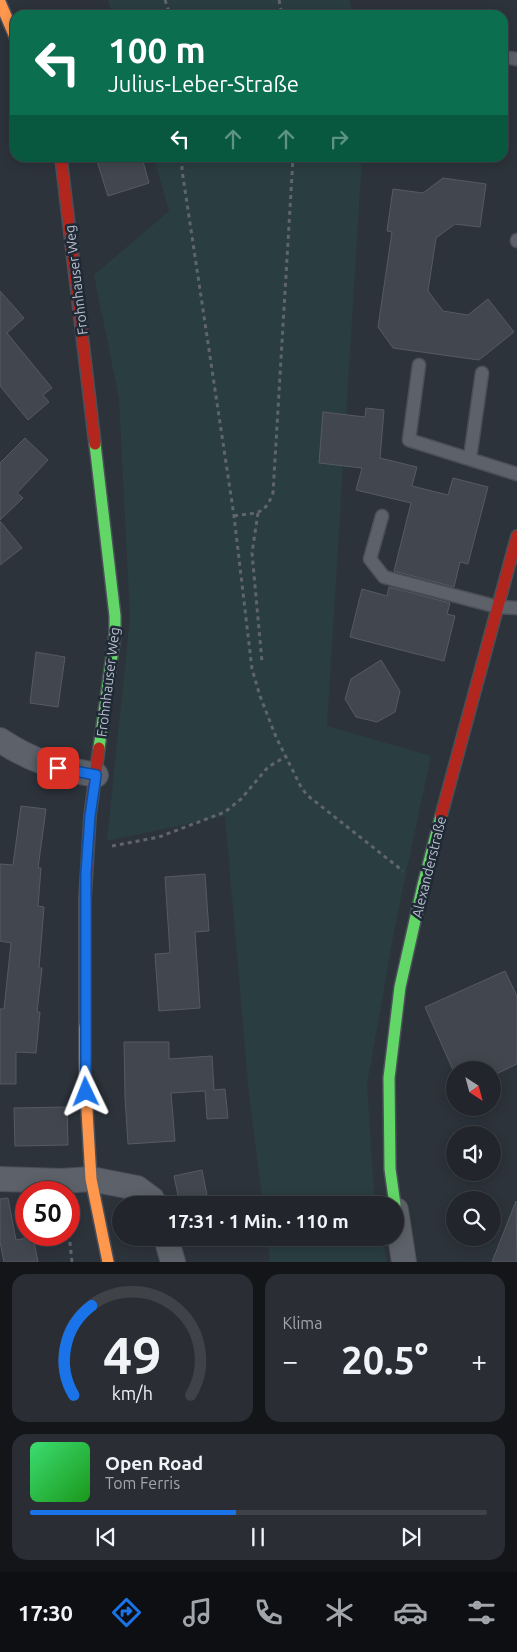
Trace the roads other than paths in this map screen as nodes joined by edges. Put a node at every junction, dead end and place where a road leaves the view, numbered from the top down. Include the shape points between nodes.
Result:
1 (0, 2) edge
2 (10, 25) edge
3 (62, 162) edge
4 (419, 365) dead end
5 (482, 373) dead end
6 (470, 458) junction
7 (517, 474) edge
8 (382, 516) dead end
9 (517, 536) edge
10 (498, 607) junction
11 (517, 608) edge
12 (0, 740) edge
13 (96, 775) junction
14 (0, 1179) edge
15 (90, 1179) junction
16 (148, 1196) edge
17 (394, 1196) edge
18 (168, 1246) edge
19 (402, 1246) edge
20 (108, 1262) edge
21 (172, 1262) edge
22 (404, 1262) edge

1 - 2 main road
3 - 13 main road, Frohnhauser Weg via 115,616
4 - 6 lane via 409,440
5 - 6 lane
6 - 7 lane
8 - 10 lane via 370,559 384,577
9 - 10 main road, Alexanderstraße
10 - 11 lane
10 - 17 main road, Alexanderstraße via 400,987 389,1078 390,1169
12 - 13 street via 21,753 58,768
13 - 15 main road, Frohnhauser Weg via 85,898 85,1077
14 - 15 street
15 - 16 street via 137,1188
15 - 20 main road, Frohnhauser Weg
18 - 21 street
19 - 22 street

